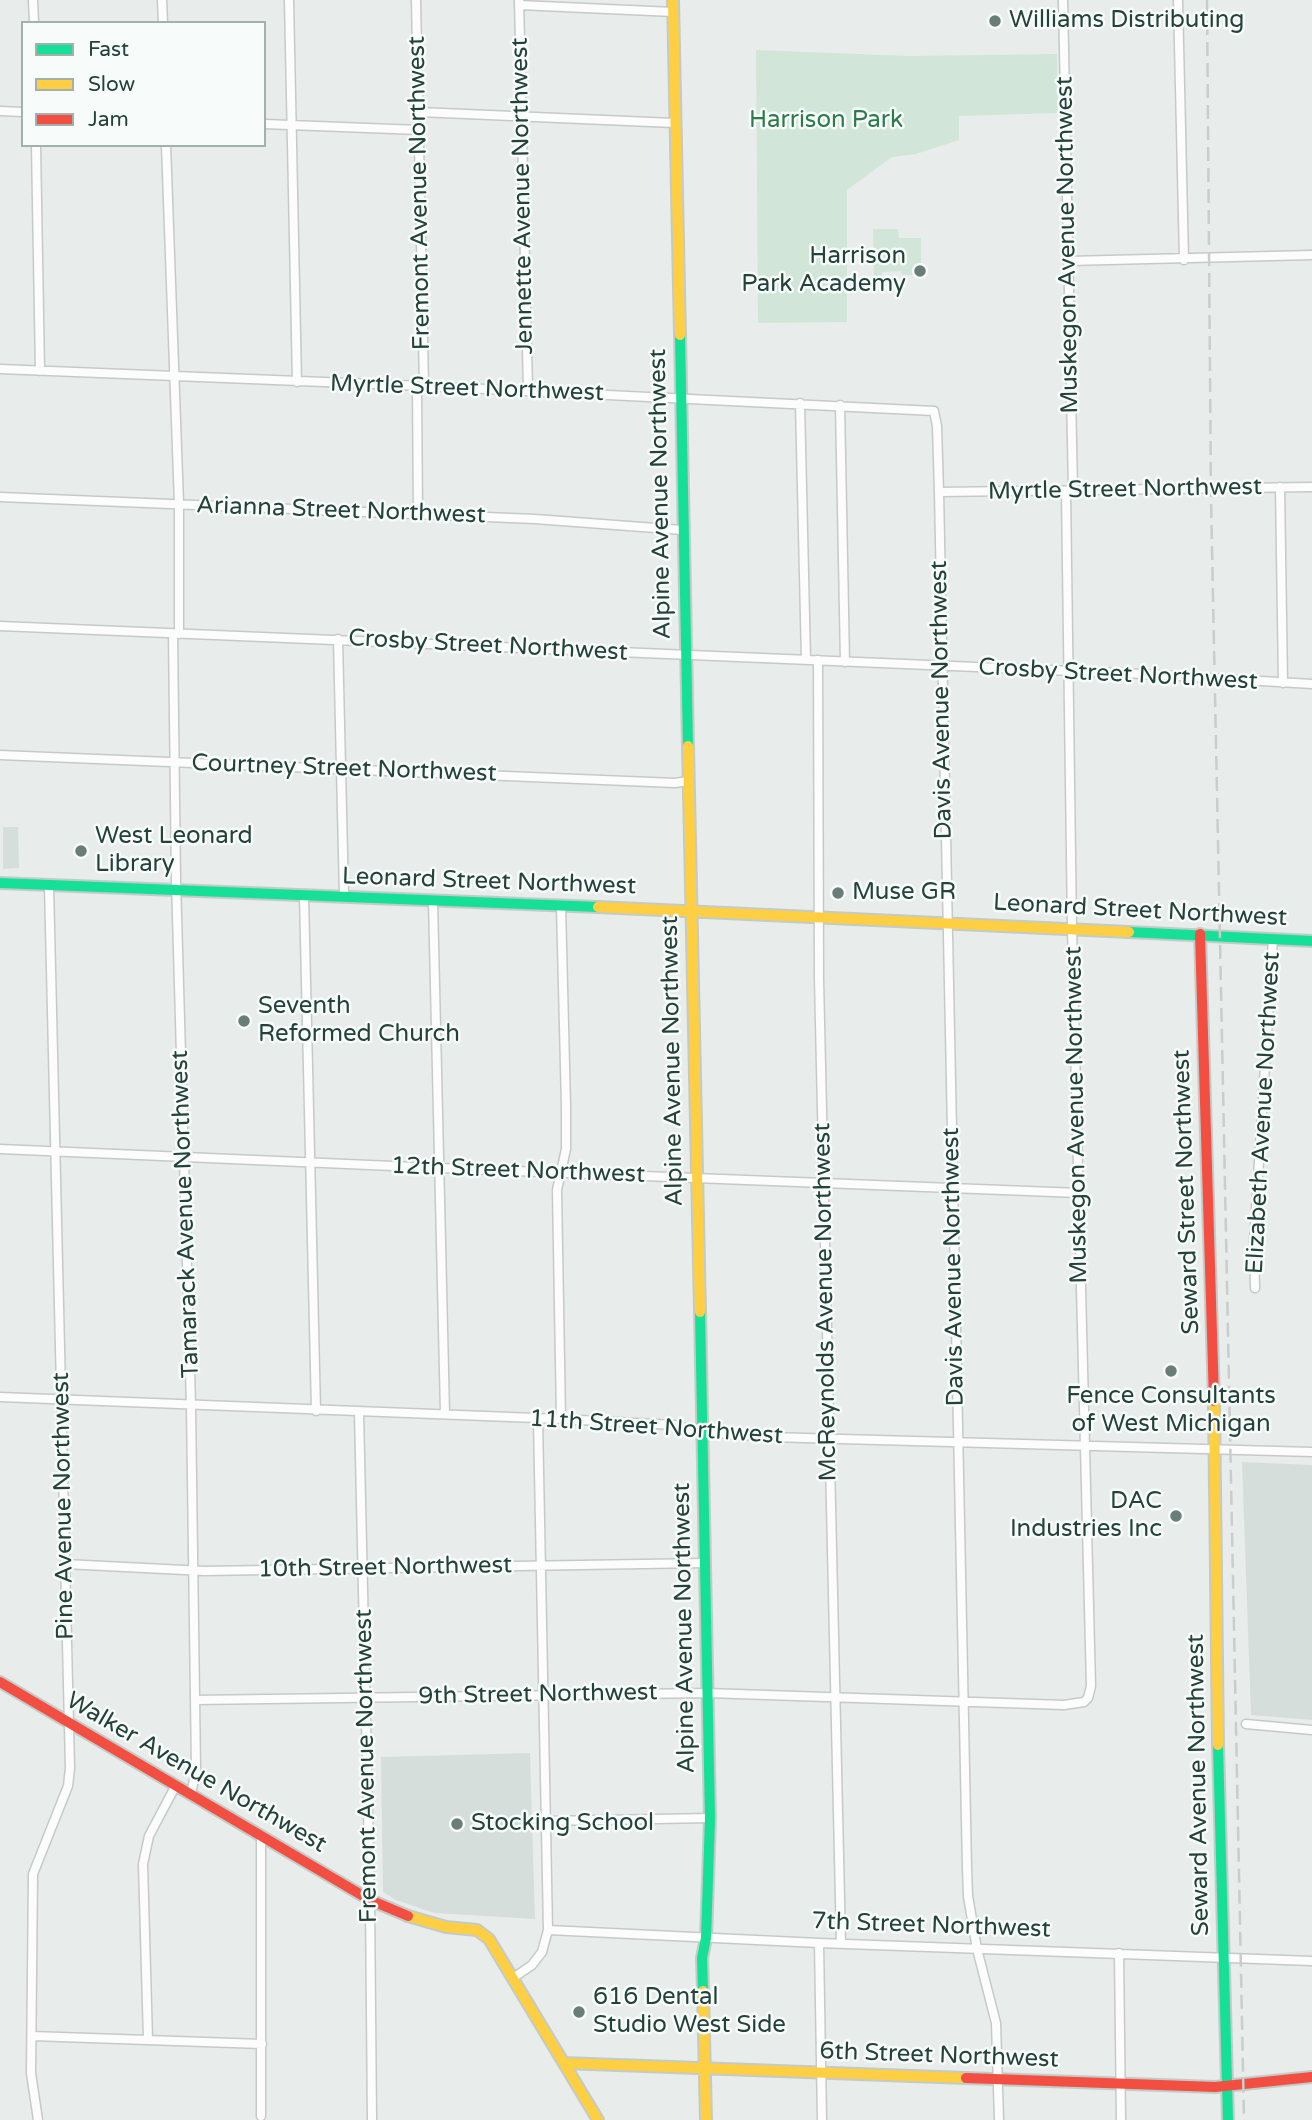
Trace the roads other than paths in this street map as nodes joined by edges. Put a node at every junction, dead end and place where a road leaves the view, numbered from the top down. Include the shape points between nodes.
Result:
1 (33, 0) edge
2 (162, 0) edge
3 (289, 0) edge
4 (416, 0) edge
5 (1063, 0) edge
6 (1178, 0) edge
7 (519, 2) edge
8 (673, 6) edge
9 (34, 21) edge
10 (163, 21) edge
11 (0, 111) edge
12 (21, 112) edge
13 (419, 112) junction
14 (522, 116) junction
15 (674, 123) junction
16 (266, 124) edge
17 (292, 125) junction
18 (419, 130) junction
19 (36, 147) edge
20 (166, 147) edge
21 (1312, 255) edge
22 (1184, 260) junction
23 (1068, 261) junction
24 (0, 369) edge
25 (40, 371) junction
26 (173, 376) junction
27 (297, 382) junction
28 (421, 386) junction
29 (528, 391) junction
30 (680, 398) junction
31 (800, 403) junction
32 (840, 405) junction
33 (934, 411) joint
34 (1280, 487) junction
35 (1312, 487) edge
36 (1070, 491) junction
37 (939, 492) junction
38 (0, 497) edge
39 (179, 504) junction
40 (418, 515) junction
41 (682, 530) junction
42 (0, 626) edge
43 (176, 634) junction
44 (338, 639) junction
45 (686, 654) junction
46 (806, 660) junction
47 (818, 660) junction
48 (845, 662) junction
49 (942, 667) junction
50 (1068, 671) junction
51 (1283, 682) junction
52 (1312, 684) edge
53 (0, 755) edge
54 (174, 762) junction
55 (341, 769) junction
56 (688, 781) junction
57 (0, 883) edge
58 (49, 885) junction
59 (177, 890) junction
60 (304, 896) junction
61 (344, 897) junction
62 (433, 900) junction
63 (561, 906) junction
64 (691, 911) junction
65 (818, 916) junction
66 (946, 923) junction
67 (1072, 929) junction
68 (1200, 934) junction
69 (1273, 939) junction
70 (1312, 941) edge
71 (0, 1149) edge
72 (57, 1150) junction
73 (184, 1156) junction
74 (309, 1161) junction
75 (439, 1168) junction
76 (562, 1172) junction
77 (696, 1177) junction
78 (823, 1183) junction
79 (952, 1189) junction
80 (1079, 1193) junction
81 (1255, 1288) dead end
82 (0, 1397) edge
83 (61, 1399) junction
84 (191, 1406) junction
85 (316, 1411) junction
86 (359, 1412) junction
87 (445, 1414) junction
88 (538, 1419) junction
89 (561, 1419) junction
90 (701, 1432) junction
91 (828, 1439) junction
92 (958, 1443) junction
93 (1085, 1447) junction
94 (1215, 1448) junction
95 (1312, 1452) edge
96 (705, 1563) junction
97 (65, 1564) junction
98 (540, 1565) junction
99 (362, 1570) junction
100 (193, 1571) junction
101 (0, 1682) edge
102 (707, 1693) junction
103 (543, 1695) junction
104 (835, 1696) junction
105 (366, 1697) junction
106 (1088, 1698) joint
107 (195, 1700) junction
108 (963, 1701) junction
109 (69, 1722) junction
110 (1246, 1724) dead end
111 (1312, 1730) edge
112 (176, 1785) junction
113 (191, 1794) junction
114 (710, 1818) junction
115 (547, 1821) junction
116 (261, 1835) junction
117 (370, 1900) junction
118 (548, 1930) junction
119 (706, 1938) junction
120 (819, 1943) junction
121 (841, 1943) junction
122 (977, 1949) junction
123 (1119, 1953) junction
124 (1222, 1957) junction
125 (1312, 1961) edge
126 (513, 1978) junction
127 (32, 2036) junction
128 (148, 2040) junction
129 (262, 2044) junction
130 (564, 2063) junction
131 (704, 2067) junction
132 (822, 2072) junction
133 (1312, 2077) edge
134 (998, 2079) junction
135 (1120, 2085) junction
136 (1227, 2085) junction
137 (261, 2116) dead end
138 (38, 2120) edge
139 (372, 2120) edge
140 (598, 2120) edge
141 (706, 2120) edge
142 (822, 2120) edge
143 (999, 2120) edge
144 (1121, 2120) edge
145 (1228, 2120) edge

1 - 9 street
2 - 10 street
3 - 17 street
4 - 13 street, Fremont Avenue Northwest
5 - 23 street, Muskegon Avenue Northwest
6 - 22 street
7 - 8 street
7 - 14 street, Jennette Avenue Northwest
8 - 15 main road, Alpine Avenue Northwest
11 - 12 street
13 - 14 street
13 - 18 street, Fremont Avenue Northwest
14 - 15 street
14 - 29 street, Jennette Avenue Northwest
15 - 30 main road, Alpine Avenue Northwest
16 - 17 street
17 - 18 street
17 - 27 street
18 - 28 street, Fremont Avenue Northwest
19 - 25 street
20 - 26 street, Tamarack Avenue Northwest
21 - 22 street
22 - 23 street
23 - 36 street, Muskegon Avenue Northwest
24 - 25 street, Myrtle Street Northwest
25 - 26 street, Myrtle Street Northwest
26 - 27 street, Myrtle Street Northwest
26 - 39 street, Tamarack Avenue Northwest
27 - 28 street, Myrtle Street Northwest
28 - 29 street, Myrtle Street Northwest
28 - 40 street, Fremont Avenue Northwest
29 - 30 street, Myrtle Street Northwest
30 - 31 street, Myrtle Street Northwest
30 - 41 main road, Alpine Avenue Northwest
31 - 32 street, Myrtle Street Northwest
31 - 46 street
32 - 33 street, Myrtle Street Northwest
32 - 48 street
33 - 37 street, Davis Avenue Northwest
34 - 35 street, Myrtle Street Northwest
34 - 36 street, Myrtle Street Northwest
34 - 51 street
36 - 37 street, Myrtle Street Northwest
36 - 50 street, Muskegon Avenue Northwest
37 - 49 street, Davis Avenue Northwest
38 - 39 street, Arianna Street Northwest
39 - 40 street, Arianna Street Northwest
39 - 43 street, Tamarack Avenue Northwest
40 - 41 street, Arianna Street Northwest
41 - 45 main road, Alpine Avenue Northwest
42 - 43 street, Crosby Street Northwest
43 - 44 street, Crosby Street Northwest
43 - 54 street, Tamarack Avenue Northwest
44 - 45 street, Crosby Street Northwest
44 - 55 street
45 - 46 street, Crosby Street Northwest
45 - 56 main road, Alpine Avenue Northwest
46 - 47 street, Crosby Street Northwest
47 - 48 street, Crosby Street Northwest
47 - 65 street, McReynolds Avenue Northwest
48 - 49 street, Crosby Street Northwest
49 - 50 street, Crosby Street Northwest
49 - 66 street, Davis Avenue Northwest
50 - 51 street, Crosby Street Northwest
50 - 67 street, Muskegon Avenue Northwest
51 - 52 street, Crosby Street Northwest
53 - 54 street, Courtney Street Northwest
54 - 55 street, Courtney Street Northwest
54 - 59 street, Tamarack Avenue Northwest
55 - 56 street, Courtney Street Northwest
55 - 61 street
56 - 64 main road, Alpine Avenue Northwest
57 - 58 main road, Leonard Street Northwest
58 - 59 main road, Leonard Street Northwest
58 - 72 street, Pine Avenue Northwest
59 - 60 main road, Leonard Street Northwest
59 - 73 street, Tamarack Avenue Northwest
60 - 61 main road, Leonard Street Northwest
60 - 74 street
61 - 62 main road, Leonard Street Northwest
62 - 63 main road, Leonard Street Northwest
62 - 75 street
63 - 64 main road, Leonard Street Northwest
63 - 76 street via 566,1106
64 - 65 main road, Leonard Street Northwest
64 - 77 main road, Alpine Avenue Northwest
65 - 66 main road, Leonard Street Northwest
65 - 78 street, McReynolds Avenue Northwest
66 - 67 main road, Leonard Street Northwest
66 - 79 street, Davis Avenue Northwest
67 - 68 main road, Leonard Street Northwest
67 - 80 street, Muskegon Avenue Northwest
68 - 69 main road, Leonard Street Northwest
68 - 94 main road, Seward Street Northwest
69 - 70 main road, Leonard Street Northwest
69 - 81 street, Elizabeth Avenue Northwest
71 - 72 street, 12th Street Northwest
72 - 73 street, 12th Street Northwest
72 - 83 street, Pine Avenue Northwest
73 - 74 street, 12th Street Northwest
73 - 84 street, Tamarack Avenue Northwest
74 - 75 street, 12th Street Northwest
74 - 85 street
75 - 76 street, 12th Street Northwest
75 - 87 street
76 - 77 street, 12th Street Northwest
76 - 89 street via 557,1190
77 - 78 street, 12th Street Northwest
77 - 90 main road, Alpine Avenue Northwest
78 - 79 street, 12th Street Northwest
78 - 91 street, McReynolds Avenue Northwest
79 - 80 street, 12th Street Northwest
79 - 92 street, Davis Avenue Northwest
80 - 93 street, Muskegon Avenue Northwest
82 - 83 street, 11th Street Northwest
83 - 84 street, 11th Street Northwest
83 - 97 street, Pine Avenue Northwest
84 - 85 street, 11th Street Northwest
84 - 100 street, Tamarack Avenue Northwest
85 - 86 street, 11th Street Northwest
86 - 87 street, 11th Street Northwest
86 - 99 street, Fremont Avenue Northwest
87 - 88 street, 11th Street Northwest
88 - 89 street, 11th Street Northwest
88 - 98 street
89 - 90 street, 11th Street Northwest via 675,1425
90 - 91 street, 11th Street Northwest
90 - 96 main road, Alpine Avenue Northwest
91 - 92 street, 11th Street Northwest
91 - 104 street, McReynolds Avenue Northwest
92 - 93 street, 11th Street Northwest
92 - 108 street, Davis Avenue Northwest
93 - 94 street, 11th Street Northwest
93 - 106 street, Muskegon Avenue Northwest
94 - 95 street, 11th Street Northwest
94 - 124 main road, Seward Avenue Northwest
96 - 98 street, 10th Street Northwest
96 - 102 main road, Alpine Avenue Northwest
97 - 100 street, 10th Street Northwest
97 - 109 street, Pine Avenue Northwest
98 - 99 street, 10th Street Northwest
98 - 103 street
99 - 100 street, 10th Street Northwest
99 - 105 street, Fremont Avenue Northwest
100 - 107 street, Tamarack Avenue Northwest
101 - 109 main road, Walker Avenue Northwest
102 - 103 street, 9th Street Northwest
102 - 104 street, 9th Street Northwest
102 - 114 main road, Alpine Avenue Northwest
103 - 105 street, 9th Street Northwest
103 - 115 street
104 - 108 street, 9th Street Northwest
104 - 121 street, McReynolds Avenue Northwest
105 - 107 street, 9th Street Northwest
105 - 117 street, Fremont Avenue Northwest
106 - 108 street, 9th Street Northwest via 1074,1704
107 - 113 street, Tamarack Avenue Northwest via 196,1770
108 - 122 street, Davis Avenue Northwest via 968,1896
109 - 112 main road, Walker Avenue Northwest
109 - 127 street, Pine Avenue Northwest via 68,1786 33,1874
110 - 111 street
112 - 113 main road, Walker Avenue Northwest
112 - 128 street via 144,1855
113 - 116 main road, Walker Avenue Northwest
114 - 115 street
114 - 119 main road, Alpine Avenue Northwest
115 - 118 street
116 - 117 main road, Walker Avenue Northwest
116 - 129 street
117 - 126 main road via 423,1923 477,1930 489,1938
117 - 139 street, Fremont Avenue Northwest
118 - 119 street, 7th Street Northwest
118 - 126 street via 537,1959
119 - 120 street, 7th Street Northwest
119 - 131 main road, Alpine Avenue Northwest via 702,1958
120 - 121 street, 7th Street Northwest
120 - 132 street
121 - 122 street, 7th Street Northwest
122 - 123 street, 7th Street Northwest
122 - 134 street, Davis Avenue Northwest via 996,2023
123 - 124 street, 7th Street Northwest
123 - 135 street
124 - 125 street, 7th Street Northwest
124 - 136 main road, Seward Avenue Northwest
126 - 130 main road
127 - 128 street
127 - 138 street, Pine Avenue Northwest via 31,2073
128 - 129 street
129 - 137 street
130 - 131 main road, 6th Street Northwest
130 - 140 main road
131 - 132 main road, 6th Street Northwest
131 - 141 main road, Alpine Avenue Northwest
132 - 134 main road, 6th Street Northwest
132 - 142 street
133 - 136 main road, 6th Street Northwest
134 - 135 main road, 6th Street Northwest
134 - 143 street, Davis Avenue Northwest
135 - 136 main road, 6th Street Northwest
135 - 144 street
136 - 145 main road, Seward Avenue Northwest

